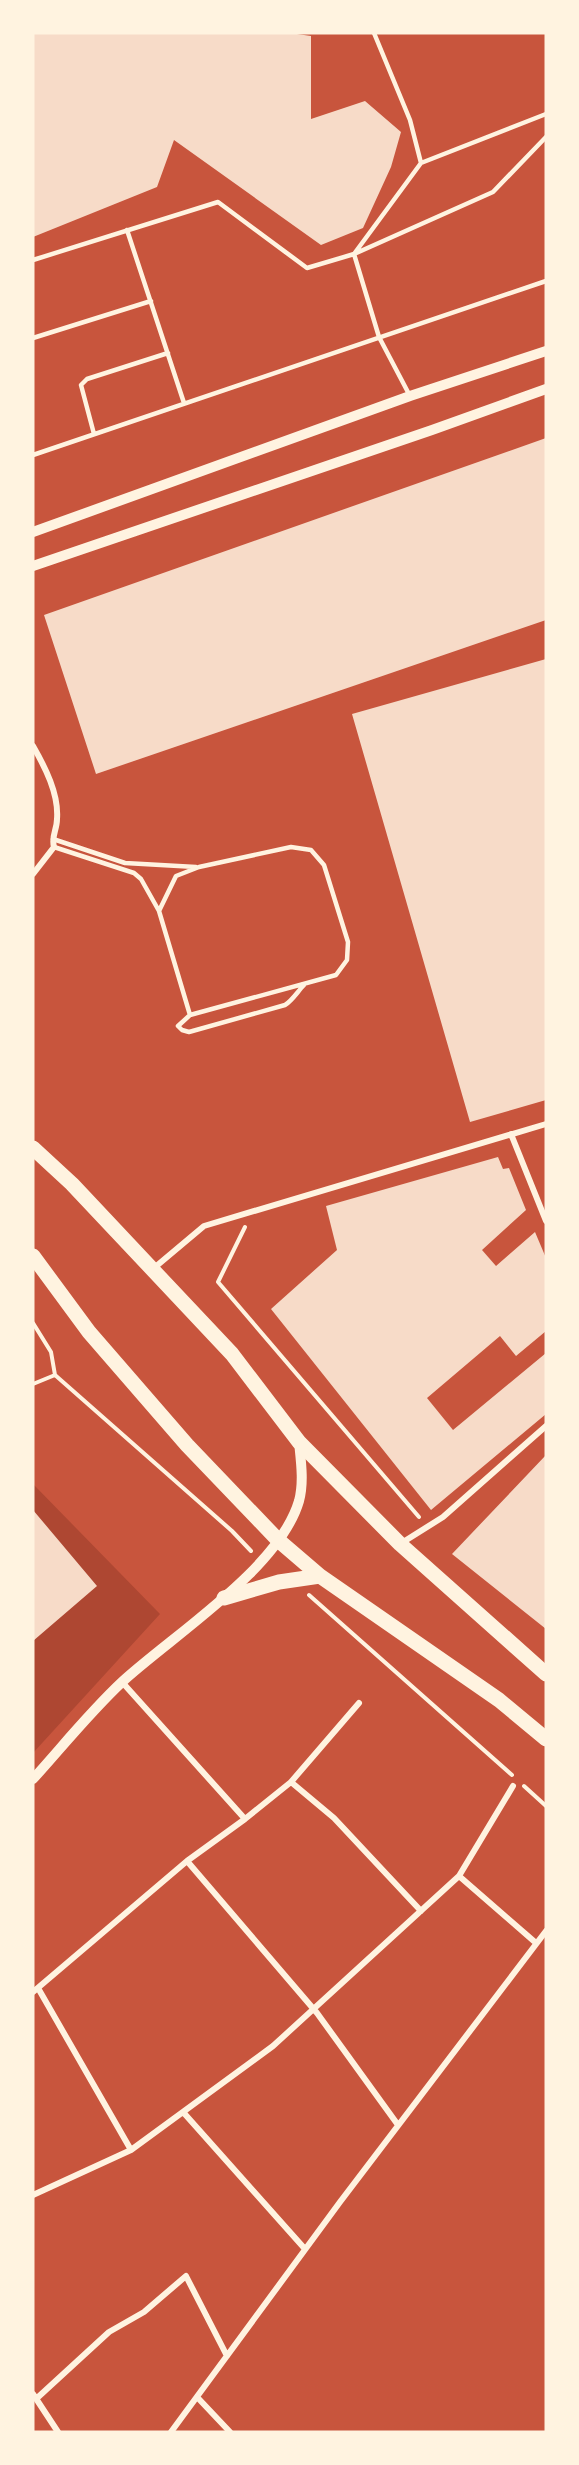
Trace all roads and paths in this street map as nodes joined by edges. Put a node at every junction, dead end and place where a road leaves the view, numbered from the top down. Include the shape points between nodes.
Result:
1 (374, 33) edge
2 (546, 114) edge
3 (546, 137) edge
4 (421, 163) junction
5 (127, 230) junction
6 (354, 254) junction
7 (33, 260) edge
8 (546, 282) edge
9 (151, 301) junction
10 (379, 337) junction
11 (33, 338) edge
12 (546, 351) edge
13 (168, 353) junction
14 (546, 389) edge
15 (410, 396) junction
16 (184, 403) junction
17 (94, 434) junction
18 (33, 455) edge
19 (33, 532) edge
20 (33, 566) edge
21 (33, 746) edge
22 (52, 838) junction
23 (54, 847) junction
24 (199, 867) junction
25 (33, 874) edge
26 (159, 911) junction
27 (304, 985) junction
28 (190, 1015) junction
29 (546, 1124) edge
30 (512, 1134) junction
31 (33, 1148) edge
32 (253, 1211) junction
33 (546, 1221) edge
34 (33, 1256) edge
35 (152, 1269) junction
36 (33, 1323) edge
37 (55, 1375) junction
38 (33, 1384) edge
39 (546, 1426) edge
40 (298, 1442) junction
41 (427, 1527) junction
42 (232, 1531) dead end
43 (279, 1540) junction
44 (400, 1544) junction
45 (320, 1576) junction
46 (307, 1594) dead end
47 (224, 1598) junction
48 (546, 1674) edge
49 (122, 1682) junction
50 (359, 1703) dead end
51 (546, 1739) edge
52 (33, 1779) edge
53 (291, 1782) junction
54 (513, 1786) dead end
55 (546, 1806) edge
56 (245, 1819) junction
57 (186, 1861) junction
58 (459, 1876) junction
59 (421, 1911) junction
60 (546, 1931) edge
61 (536, 1943) junction
62 (35, 1990) edge
63 (314, 2008) junction
64 (183, 2112) junction
65 (398, 2125) junction
66 (131, 2151) junction
67 (33, 2195) edge
68 (305, 2249) junction
69 (227, 2356) junction
70 (34, 2397) edge
71 (197, 2397) junction
72 (58, 2432) edge
73 (171, 2432) edge
74 (230, 2432) edge

1 - 4 lane via 410,120
2 - 4 lane
3 - 6 lane via 492,192
4 - 6 lane
5 - 6 lane via 218,202 307,268
5 - 7 lane
5 - 9 lane
6 - 10 lane
8 - 10 lane
9 - 11 lane
9 - 13 lane
10 - 15 lane
10 - 16 lane
12 - 15 street
13 - 16 lane
13 - 17 lane via 87,379 81,385
14 - 20 street
15 - 19 street
16 - 17 lane
17 - 18 lane
21 - 22 street via 45,766 55,798 57,819
22 - 23 street
22 - 24 lane via 125,863
23 - 25 street
23 - 26 lane via 134,873
24 - 26 lane via 176,876
24 - 27 lane via 291,847 311,850 324,865 348,951 347,960 336,975
26 - 28 lane
27 - 28 lane
27 - 28 lane via 285,1005 189,1032 178,1026
29 - 30 street
30 - 32 street
30 - 33 street
31 - 35 main road
32 - 35 street via 204,1226
32 - 41 path via 218,1282
34 - 43 main road via 104,1349 187,1445
35 - 40 main road via 232,1354
36 - 37 path via 51,1352
37 - 38 path
37 - 42 path
39 - 41 street
40 - 43 street via 302,1490
40 - 44 main road
41 - 44 street
43 - 45 main road
43 - 47 street
44 - 48 main road
45 - 47 main road via 279,1582
45 - 51 main road via 499,1700
46 - 55 path
47 - 49 street
49 - 52 street
49 - 56 street
50 - 53 street
53 - 56 street
53 - 59 street via 334,1818
54 - 58 street
56 - 57 street
57 - 62 street
57 - 63 street
58 - 59 street
58 - 61 street
59 - 63 street
60 - 61 street
61 - 65 street
62 - 66 street
63 - 64 street via 273,2046
63 - 65 street
64 - 66 street
64 - 68 street
65 - 68 street
66 - 67 street
68 - 69 street
69 - 70 street via 186,2276 144,2312 109,2332
69 - 71 street
70 - 72 street
71 - 73 street
71 - 74 street

